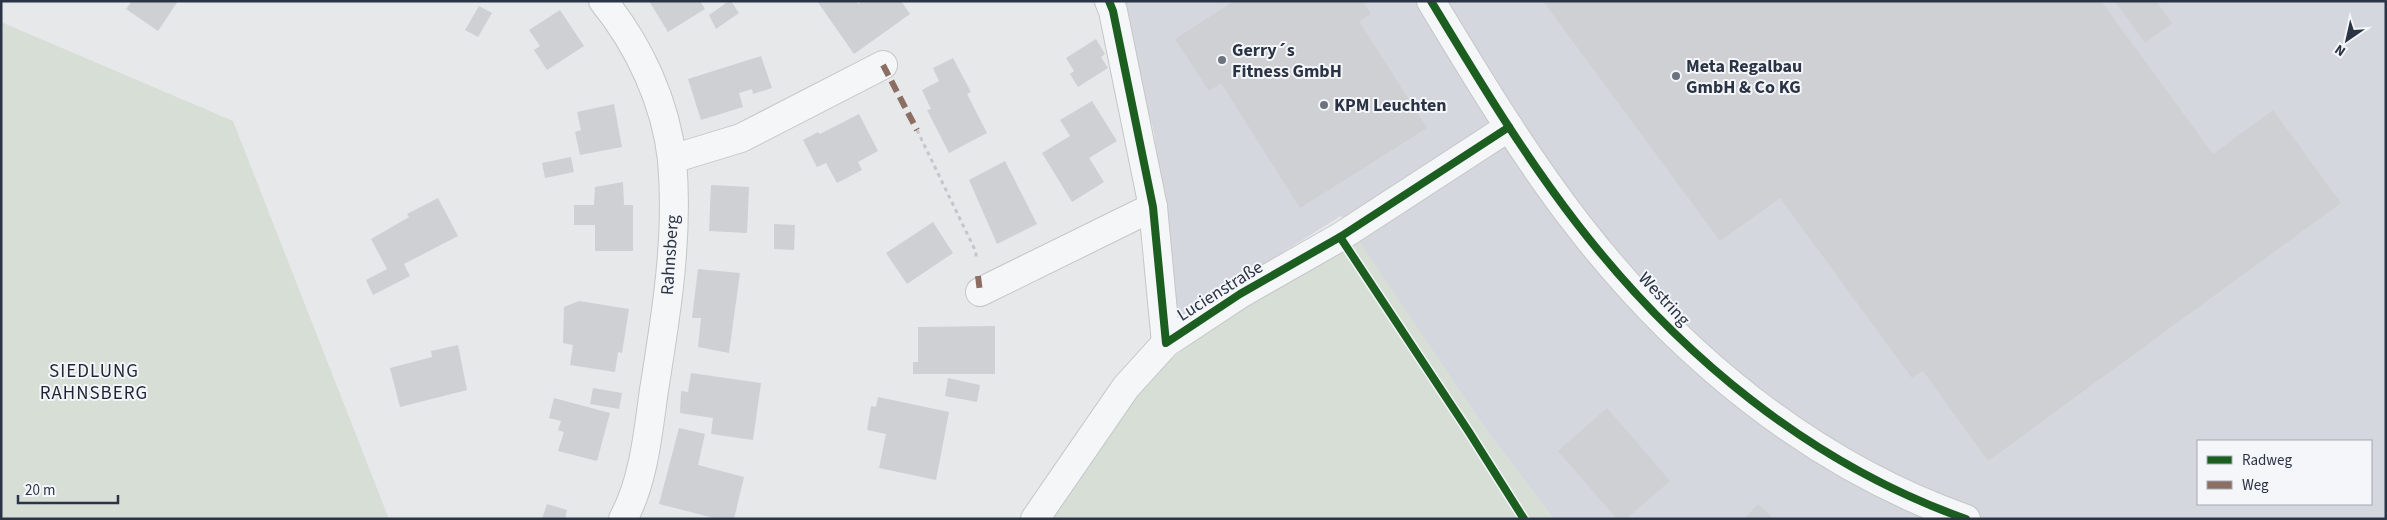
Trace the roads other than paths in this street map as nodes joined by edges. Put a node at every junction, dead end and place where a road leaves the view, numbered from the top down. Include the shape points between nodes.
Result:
1 (604, 1) edge
2 (1109, 1) edge
3 (1431, 1) edge
4 (883, 65) dead end
5 (1509, 127) junction
6 (672, 159) junction
7 (1153, 207) junction
8 (980, 292) dead end
9 (1166, 344) junction
10 (623, 519) edge
11 (1035, 519) edge
12 (1966, 519) edge

1 - 6 street, Rahnsberg via 644,66 664,122
2 - 7 street, Lucienstraße
3 - 5 street, Westring
4 - 6 street via 741,138
5 - 9 street, Lucienstraße via 1340,237 1240,294
5 - 12 street, Westring via 1543,178 1606,260 1670,329 1727,381 1796,433 1863,473 1915,500
6 - 10 street, Rahnsberg via 673,222 664,326 638,482
7 - 8 street
7 - 9 street, Lucienstraße
9 - 11 street, Lucienstraße via 1126,386

